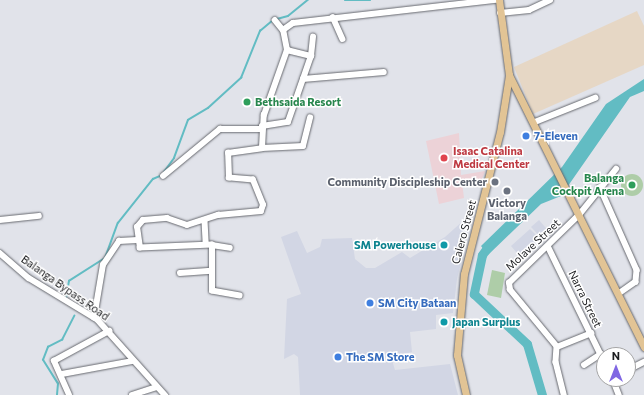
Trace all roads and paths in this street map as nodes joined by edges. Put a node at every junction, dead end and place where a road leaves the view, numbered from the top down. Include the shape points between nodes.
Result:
1 (496, 0) edge
2 (499, 0) edge
3 (550, 0) edge
4 (500, 13) junction
5 (333, 17) junction
6 (275, 20) dead end
7 (283, 30) junction
8 (313, 37) dead end
9 (343, 39) dead end
10 (287, 50) junction
11 (311, 56) junction
12 (384, 72) dead end
13 (509, 76) junction
14 (303, 79) junction
15 (595, 98) dead end
16 (310, 118) dead end
17 (535, 122) junction
18 (262, 127) junction
19 (262, 148) junction
20 (616, 168) dead end
21 (163, 176) dead end
22 (600, 187) junction
23 (579, 215) junction
24 (39, 216) dead end
25 (0, 220) edge
26 (205, 221) junction
27 (137, 240) junction
28 (209, 244) junction
29 (548, 246) junction
30 (230, 248) dead end
31 (0, 252) edge
32 (211, 271) junction
33 (180, 273) dead end
34 (619, 294) junction
35 (240, 296) dead end
36 (94, 318) junction
37 (109, 331) junction
38 (591, 333) junction
39 (641, 334) edge
40 (557, 347) junction
41 (598, 347) edge
42 (644, 348) edge
43 (596, 357) edge
44 (133, 361) junction
45 (584, 365) dead end
46 (62, 374) junction
47 (157, 387) junction
48 (68, 395) edge
49 (132, 395) edge
50 (165, 395) edge
51 (466, 395) edge
52 (564, 395) edge

1 - 5 street
2 - 4 main road
3 - 4 street via 529,10
4 - 13 main road
5 - 7 street via 293,23
5 - 9 street
6 - 7 street
7 - 10 street
8 - 11 street
10 - 11 street
10 - 18 street
11 - 14 street
12 - 14 street
13 - 17 main road
13 - 51 main road, Calero Street via 500,132 464,274 457,355
14 - 18 street via 288,122
15 - 17 street
16 - 19 street via 303,146
17 - 23 main road
18 - 19 street
18 - 21 street via 220,129
19 - 26 street via 228,153 229,178 253,180 263,205 261,211 218,215
20 - 22 street, Molave Street
22 - 23 street, Molave Street
22 - 34 street via 637,270 636,282
23 - 29 street, Molave Street
23 - 34 main road
24 - 25 street
26 - 27 street via 187,225 167,218 143,220 137,227
26 - 28 street
27 - 28 street via 143,249
27 - 36 street via 120,241 103,265
28 - 30 street
28 - 32 street
29 - 38 street, Narra Street
29 - 40 street, Molave Street via 509,283 510,290
31 - 36 street, Balanga Bypass Road via 29,278
32 - 33 street
32 - 35 street via 212,291
34 - 39 main road
36 - 37 street, Balanga Bypass Road
37 - 44 street, Balanga Bypass Road
37 - 46 street via 54,361
38 - 40 street
38 - 41 street, Narra Street
39 - 42 main road
40 - 52 street via 556,362
43 - 45 street
44 - 46 street
44 - 47 street, Balanga Bypass Road
46 - 48 street
47 - 49 street
47 - 50 street, Balanga Bypass Road

